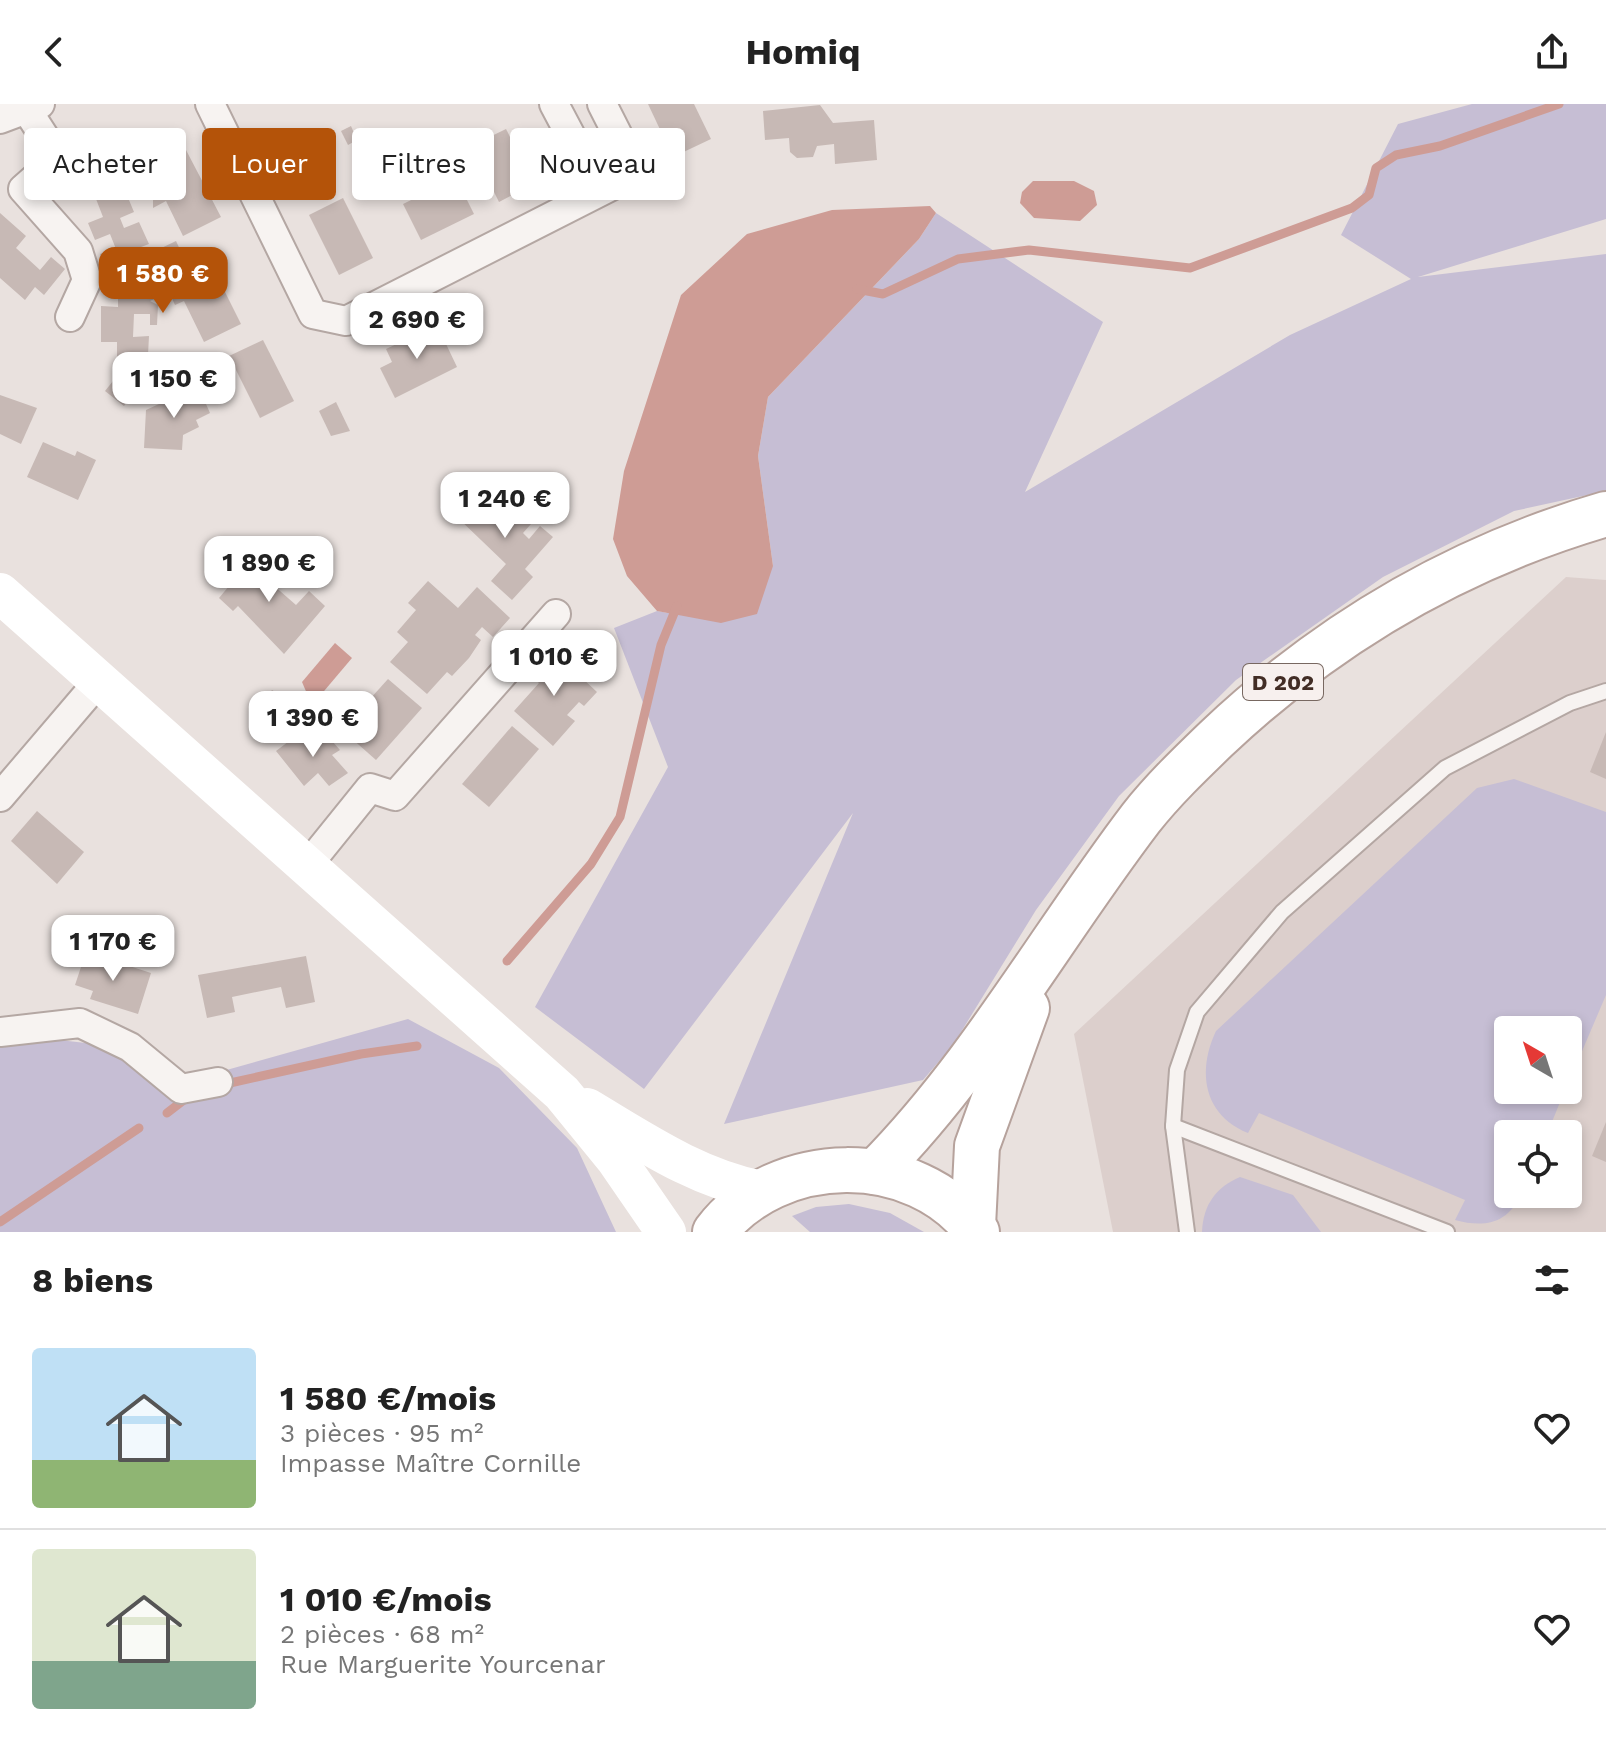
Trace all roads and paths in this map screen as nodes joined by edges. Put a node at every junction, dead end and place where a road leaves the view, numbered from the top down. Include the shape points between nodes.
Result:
1 (210, 104) edge
2 (554, 104) edge
3 (602, 104) edge
4 (14, 111) edge
5 (567, 128) edge
6 (614, 128) edge
7 (582, 200) edge
8 (70, 317) dead end
9 (1606, 514) edge
10 (0, 593) edge
11 (556, 614) dead end
12 (99, 681) junction
13 (1606, 691) edge
14 (0, 797) edge
15 (307, 866) junction
16 (1045, 957) junction
17 (0, 1032) edge
18 (218, 1082) dead end
19 (562, 1093) junction
20 (1173, 1126) junction
21 (875, 1172) junction
22 (762, 1191) junction
23 (975, 1229) edge
24 (666, 1232) edge
25 (715, 1232) edge
26 (1187, 1232) edge
27 (1447, 1232) edge

1 - 7 street via 313,314 346,321
2 - 5 street
3 - 6 street
4 - 8 street via 58,158 23,189 78,251 87,280
9 - 16 main road, D 202 via 1473,561 1341,636 1249,709 1144,815
10 - 12 main road
11 - 15 street via 395,796 370,788
12 - 14 street
12 - 15 main road
13 - 20 lane via 1570,703 1445,768 1282,912 1197,1012 1177,1070
15 - 19 main road
16 - 21 main road, D 202 via 927,1119
16 - 23 main road, D 202 via 977,1146
17 - 18 street via 80,1023 130,1047 181,1089
19 - 22 main road via 693,1170
19 - 24 main road
20 - 26 lane
20 - 27 lane
21 - 22 main road via 807,1174
21 - 23 main road via 926,1189
22 - 25 main road

